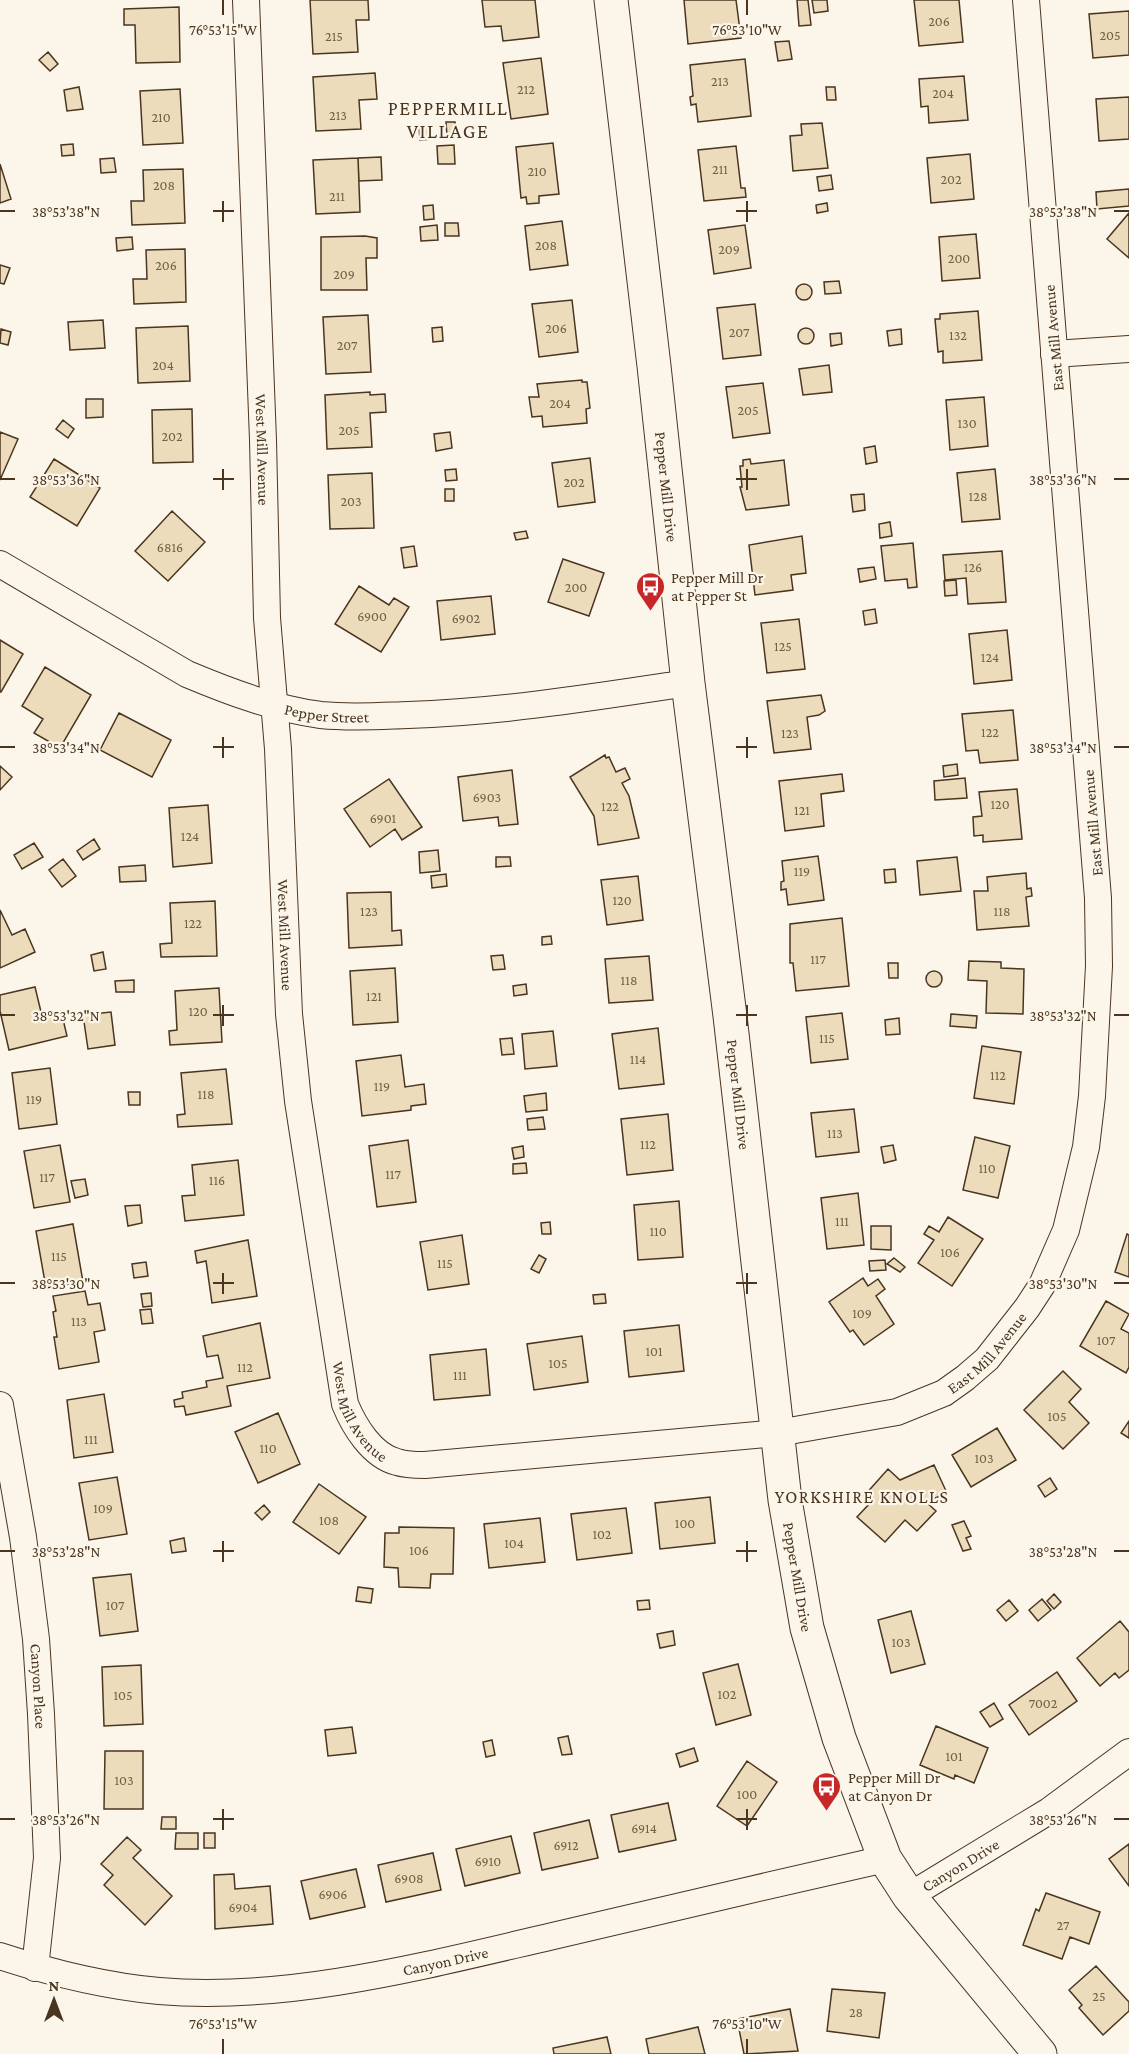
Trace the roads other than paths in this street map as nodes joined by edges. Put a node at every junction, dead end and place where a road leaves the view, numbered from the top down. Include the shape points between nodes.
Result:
1 (246, 0) edge
2 (611, 0) edge
3 (1026, 0) edge
4 (1129, 349) edge
5 (1054, 354) junction
6 (0, 564) edge
7 (688, 683) junction
8 (273, 705) junction
9 (0, 1405) edge
10 (778, 1433) junction
11 (1129, 1752) edge
12 (885, 1859) junction
13 (909, 1896) junction
14 (0, 1956) edge
15 (35, 1968) junction
16 (1040, 2054) edge

1 - 8 street, West Mill Avenue
2 - 7 street, Pepper Mill Drive
3 - 5 street, East Mill Avenue
4 - 5 street
5 - 10 street, East Mill Avenue via 1098,898 1099,966 1092,1096 1077,1192 1066,1230 1042,1285 987,1359 965,1378 944,1393 897,1412
6 - 8 street, Pepper Street via 187,674
7 - 8 street, Pepper Street via 539,705 432,714 324,715
7 - 10 street, Pepper Mill Drive
8 - 10 street, West Mill Avenue via 289,1014 298,1101 341,1385 355,1426 390,1460 425,1465
9 - 15 street, Canyon Place via 23,1537 41,1714 46,1858
10 - 12 street, Pepper Mill Drive via 807,1628 839,1738
11 - 13 street, Canyon Drive via 1049,1811
12 - 13 street, Pepper Mill Drive
12 - 15 street, Canyon Drive via 477,1953 286,1988 221,1993 159,1991 107,1985
13 - 16 street, Pepper Mill Drive
14 - 15 street, Canyon Drive

